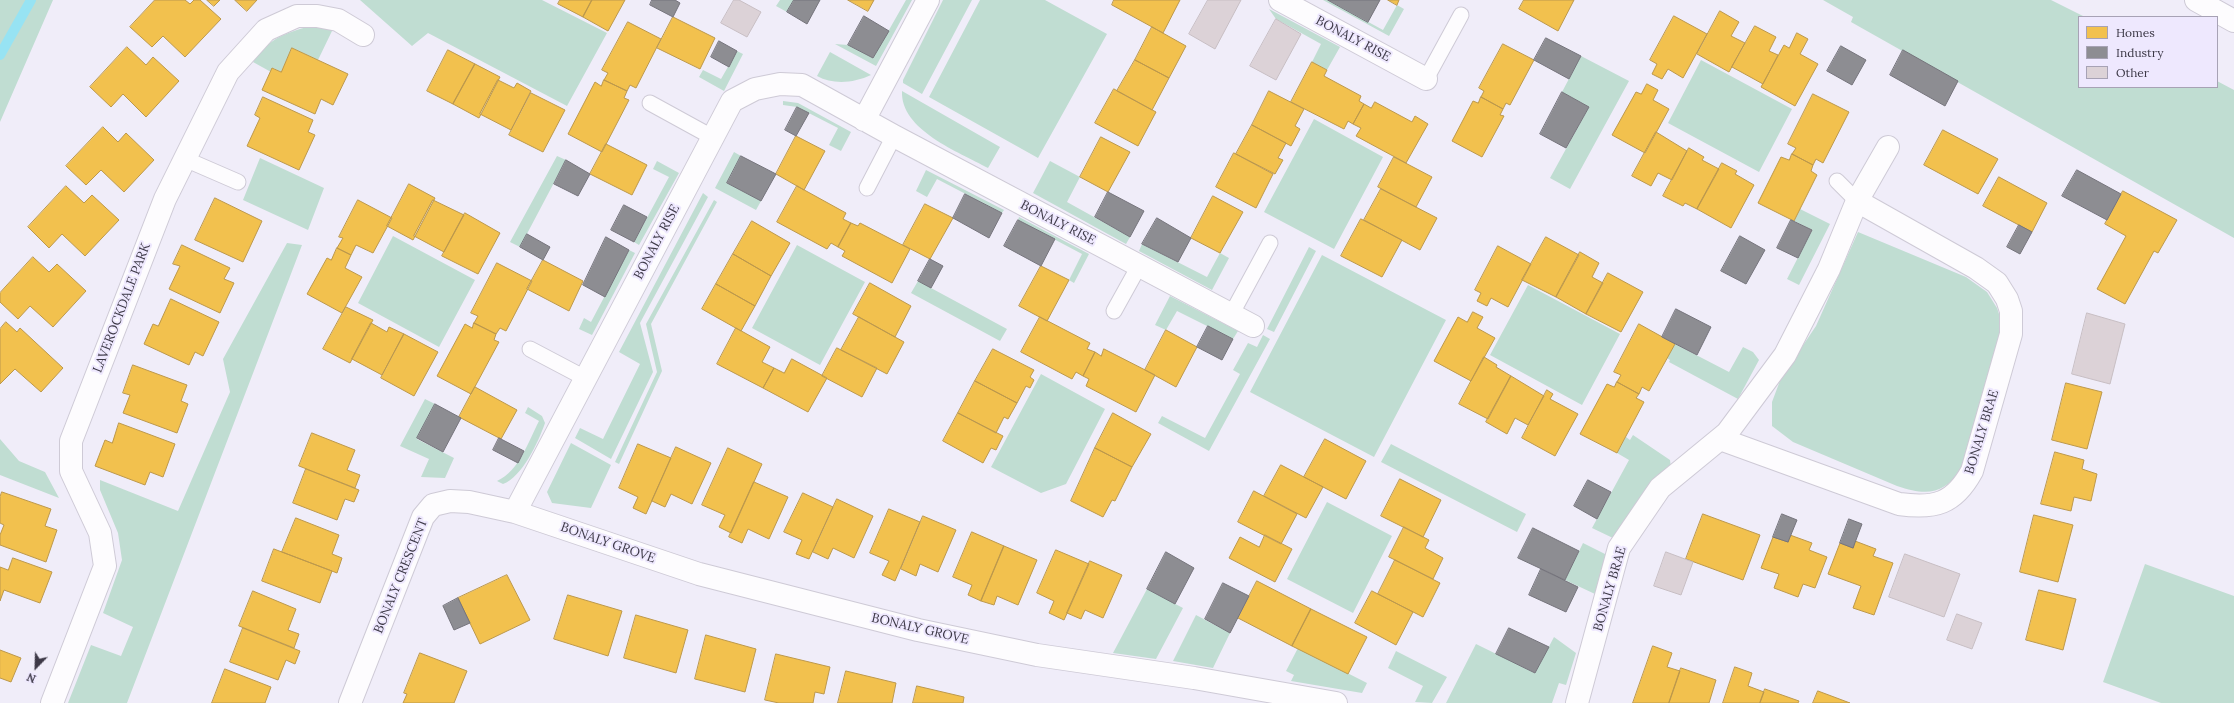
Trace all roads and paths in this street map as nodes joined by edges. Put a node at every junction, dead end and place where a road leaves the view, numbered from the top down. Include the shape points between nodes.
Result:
1 (928, 0) edge
2 (1280, 0) edge
3 (2196, 0) edge
4 (1461, 15) dead end
5 (2234, 21) edge
6 (363, 34) dead end
7 (1426, 79) joint
8 (650, 103) dead end
9 (864, 120) junction
10 (894, 136) junction
11 (712, 137) junction
12 (1888, 147) dead end
13 (185, 159) junction
14 (1837, 181) dead end
15 (238, 182) dead end
16 (867, 188) dead end
17 (1857, 201) junction
18 (1270, 243) dead end
19 (1139, 266) junction
20 (1114, 311) dead end
21 (1231, 315) junction
22 (1253, 326) dead end
23 (530, 349) dead end
24 (585, 378) junction
25 (1720, 440) junction
26 (515, 512) junction
27 (52, 703) edge
28 (350, 703) edge
29 (1336, 703) edge
30 (1577, 703) edge

1 - 9 main road
2 - 7 main road, BONALY RISE
3 - 5 main road
4 - 7 lane
6 - 13 main road, LAVEROCKDALE PARK via 338,20 317,16 297,16 266,30 228,72
8 - 11 lane
9 - 10 main road, BONALY RISE
9 - 11 main road, BONALY RISE via 802,85 780,84 755,89 732,101
10 - 16 lane
10 - 19 main road, BONALY RISE
11 - 24 main road, BONALY RISE
12 - 17 main road, BONALY BRAE
13 - 15 lane
13 - 27 main road, LAVEROCKDALE PARK via 165,198 71,441 71,472 100,533 105,566
14 - 17 lane
17 - 25 main road, BONALY BRAE via 1829,269 1785,355
17 - 25 main road, BONALY BRAE via 1976,268 1997,283 2007,299 2011,311 2010,334 1972,471 1965,484 1961,490 1938,504 1920,507 1899,504
18 - 21 lane
19 - 20 lane
19 - 21 main road, BONALY RISE
21 - 22 main road, BONALY RISE
23 - 24 lane
24 - 26 main road, BONALY RISE
25 - 30 main road, BONALY BRAE via 1660,488 1619,548
26 - 28 main road, BONALY CRESCENT via 469,502 450,501 434,505 426,513
26 - 29 main road, BONALY GROVE via 699,574 918,630 1037,655 1194,678

